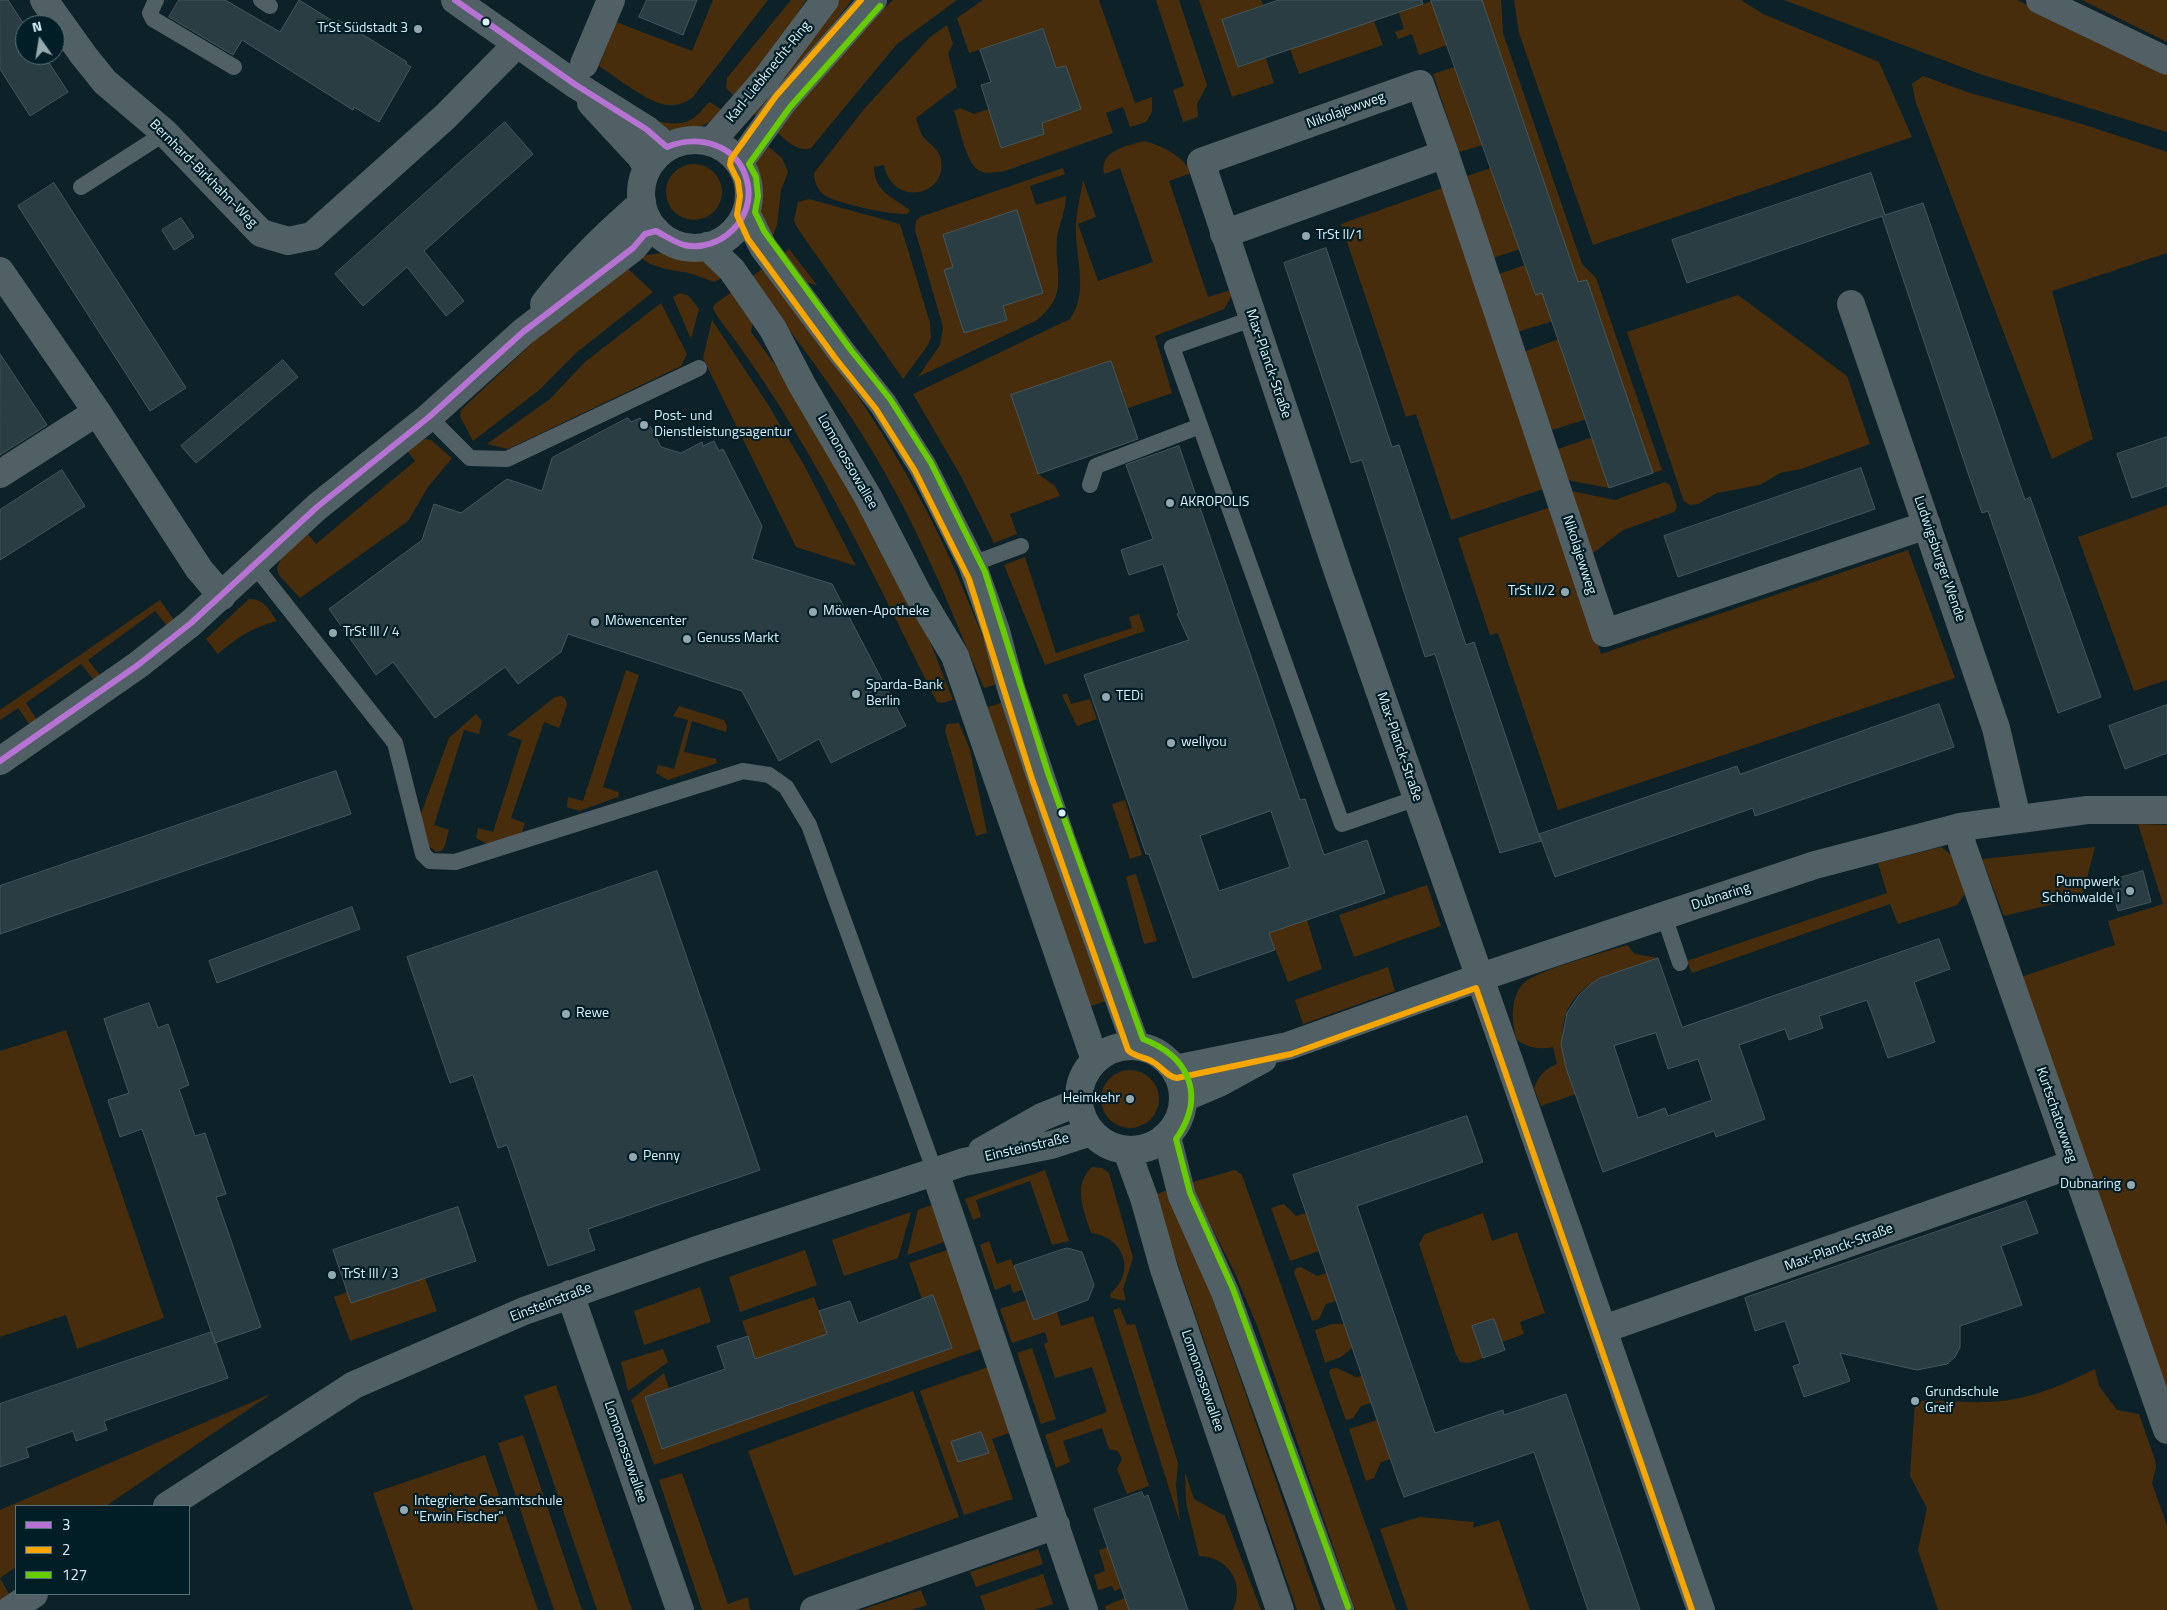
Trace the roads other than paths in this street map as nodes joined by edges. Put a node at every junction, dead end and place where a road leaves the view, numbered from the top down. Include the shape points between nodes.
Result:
1 (44, 0) edge
2 (156, 0) edge
3 (455, 0) edge
4 (610, 0) edge
5 (825, 0) edge
6 (873, 0) edge
7 (2040, 0) edge
8 (517, 44) junction
9 (2167, 62) edge
10 (234, 67) dead end
11 (580, 74) junction
12 (164, 133) junction
13 (711, 142) junction
14 (667, 147) junction
15 (1445, 154) junction
16 (1201, 162) joint
17 (739, 163) junction
18 (647, 168) junction
19 (81, 187) dead end
20 (642, 203) junction
21 (746, 213) junction
22 (656, 231) junction
23 (1224, 234) junction
24 (706, 246) junction
25 (0, 271) edge
26 (1851, 304) dead end
27 (1252, 318) junction
28 (524, 332) junction
29 (699, 368) dead end
30 (97, 412) junction
31 (428, 417) junction
32 (1200, 426) junction
33 (0, 474) edge
34 (1090, 485) dead end
35 (1927, 525) junction
36 (1021, 546) dead end
37 (972, 564) junction
38 (255, 566) junction
39 (222, 596) junction
40 (0, 762) edge
41 (1417, 798) junction
42 (2167, 810) edge
43 (2017, 818) junction
44 (1960, 827) junction
45 (1664, 916) junction
46 (1680, 964) dead end
47 (1481, 977) junction
48 (1136, 1046) junction
49 (1288, 1046) junction
50 (1096, 1060) junction
51 (1175, 1069) junction
52 (1184, 1098) junction
53 (1079, 1102) junction
54 (1091, 1132) junction
55 (1167, 1137) junction
56 (1127, 1151) junction
57 (964, 1162) junction
58 (2073, 1164) junction
59 (935, 1172) junction
60 (570, 1294) junction
61 (1604, 1330) junction
62 (2167, 1430) edge
63 (169, 1505) edge
64 (1056, 1525) junction
65 (32, 1595) edge
66 (10, 1610) edge
67 (680, 1610) edge
68 (814, 1610) edge
69 (1084, 1610) edge
70 (1280, 1610) edge
71 (1340, 1610) edge
72 (1701, 1610) edge

1 - 12 street, Bernhard-Birkhahn-Weg via 105,82
2 - 10 lane via 150,13 153,19
3 - 8 street
4 - 11 street
5 - 13 street, Karl-Liebknecht-Ring via 766,79
6 - 17 street via 783,102
7 - 9 street
8 - 11 street
8 - 12 street, Bernhard-Birkhahn-Weg via 445,117 312,236 288,240 261,234
11 - 14 street
11 - 18 street
12 - 19 lane
13 - 14 street via 688,140
13 - 17 street via 727,150
14 - 18 street
15 - 16 street, Nikolajewweg via 1420,84
15 - 23 street
15 - 35 street, Nikolajewweg via 1605,633
16 - 23 street, Max-Planck-Straße
17 - 21 street via 747,178 749,196
18 - 20 street
20 - 22 street via 646,218
20 - 28 street via 615,225 567,274
21 - 24 street via 730,235
21 - 37 street via 763,247 884,404 923,467
22 - 24 street via 679,245
22 - 28 street via 645,234 629,251
23 - 27 street, Max-Planck-Straße
24 - 50 street, Lomonossowallee via 737,277 773,329 955,656
25 - 30 street
26 - 35 street, Ludwigsburger Wende
27 - 32 lane via 1172,347
27 - 41 street, Max-Planck-Straße
28 - 31 street
29 - 31 lane via 507,459 470,458
30 - 33 street
30 - 39 street via 199,569
31 - 38 street via 317,507
32 - 34 lane via 1096,466
32 - 41 lane via 1342,824
35 - 43 street, Ludwigsburger Wende via 1996,728
36 - 37 lane
37 - 48 street via 1055,821
38 - 39 street
38 - 59 lane via 394,743 423,854 430,861 455,862 743,771 769,775 786,787 809,825
39 - 40 street via 138,665
41 - 47 street, Max-Planck-Straße
42 - 43 street, Dubnaring via 2087,810
43 - 44 street, Dubnaring
44 - 45 street, Dubnaring via 1815,866
44 - 58 street, Kurtschatowweg via 1962,844
45 - 46 lane
45 - 47 street, Dubnaring
47 - 49 street, Dubnaring
47 - 61 street, Max-Planck-Straße
48 - 50 street via 1121,1047
48 - 51 street via 1151,1050
49 - 51 street, Dubnaring
49 - 52 street, Dubnaring via 1220,1083
50 - 53 street via 1085,1073
51 - 52 street
52 - 55 street via 1176,1126
53 - 54 street
53 - 57 street, Einsteinstraße via 1042,1117
54 - 56 street via 1101,1142
54 - 57 street, Einsteinstraße via 1051,1145
55 - 56 street via 1148,1148
55 - 71 street via 1182,1196 1225,1292
56 - 70 street, Lomonossowallee
57 - 59 street, Einsteinstraße
58 - 61 street, Max-Planck-Straße
58 - 62 street, Kurtschatowweg
59 - 60 street, Einsteinstraße
59 - 64 street
60 - 63 street, Einsteinstraße via 354,1385
60 - 67 street, Lomonossowallee
61 - 72 street, Max-Planck-Straße
64 - 68 street
64 - 69 street
65 - 66 street

